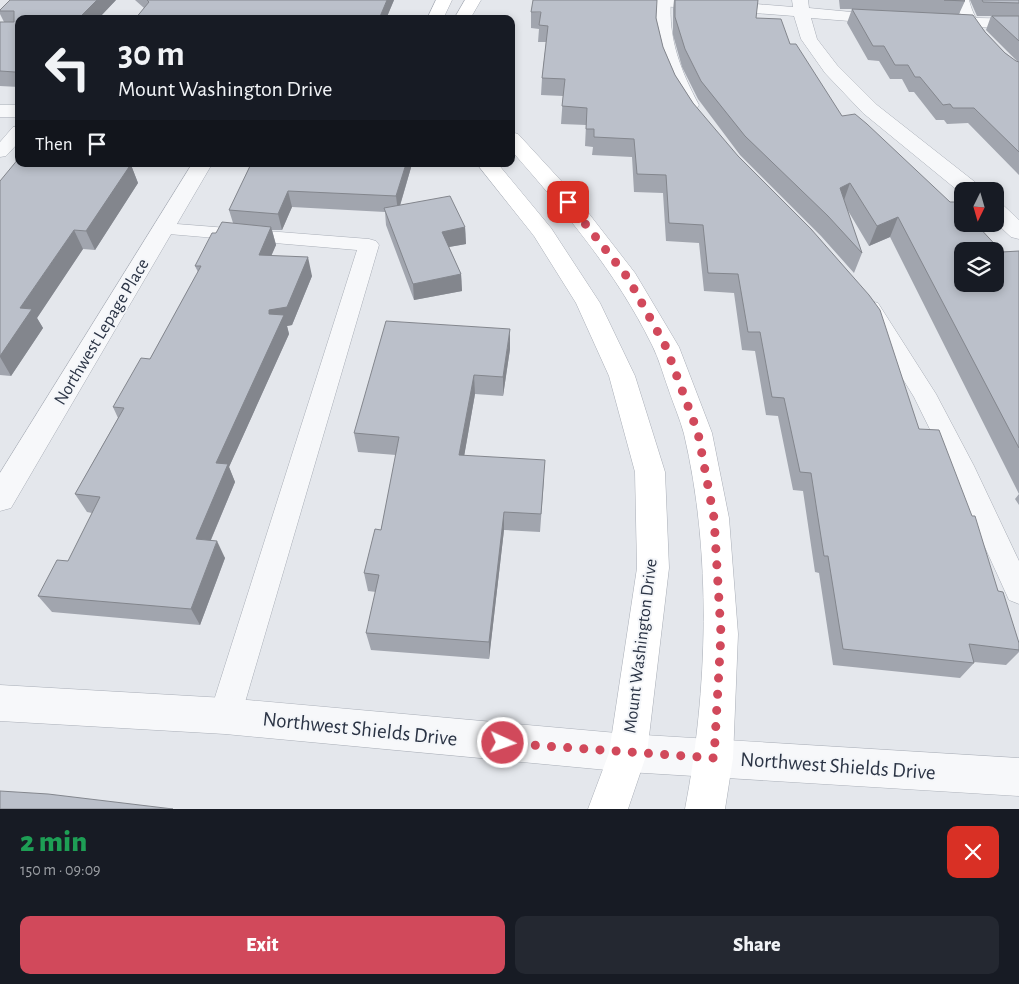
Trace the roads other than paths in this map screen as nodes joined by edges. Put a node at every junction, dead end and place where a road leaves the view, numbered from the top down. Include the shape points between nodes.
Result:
1 (444, 0) edge
2 (473, 0) edge
3 (962, 0) edge
4 (658, 1) edge
5 (801, 7) edge
6 (437, 15) edge
7 (464, 15) edge
8 (907, 20) edge
9 (925, 21) edge
10 (971, 23) junction
11 (1019, 24) edge
12 (1019, 73) edge
13 (0, 111) edge
14 (15, 111) edge
15 (702, 120) edge
16 (15, 135) edge
17 (515, 142) edge
18 (0, 152) edge
19 (200, 167) edge
20 (489, 167) edge
21 (961, 182) edge
22 (1004, 218) edge
23 (164, 229) junction
24 (1019, 232) edge
25 (855, 290) edge
26 (0, 499) edge
27 (1019, 591) edge
28 (0, 703) edge
29 (226, 716) junction
30 (628, 753) junction
31 (714, 758) junction
32 (1019, 777) edge
33 (608, 809) edge
34 (705, 809) edge

1 - 6 main road
2 - 7 main road
3 - 10 lane
4 - 5 street
4 - 15 lane via 666,50 678,81
5 - 8 street
5 - 21 street via 809,39 831,69 870,109
9 - 10 street
10 - 11 street
10 - 12 lane via 985,42
13 - 14 street
16 - 18 lane
17 - 31 main road via 568,202 628,278 666,347 698,433 714,518 721,634
19 - 23 street, Northwest Lepage Place
20 - 30 main road, Mount Washington Drive via 544,233 588,303 622,376 650,472 653,568
22 - 24 street
23 - 26 street, Northwest Lepage Place
23 - 29 lane via 369,245
25 - 27 lane via 874,313 924,394
28 - 29 street, Northwest Shields Drive
29 - 30 street, Northwest Shields Drive
30 - 31 street, Northwest Shields Drive
30 - 33 main road, Mount Washington Drive
31 - 32 street, Northwest Shields Drive
31 - 34 main road

